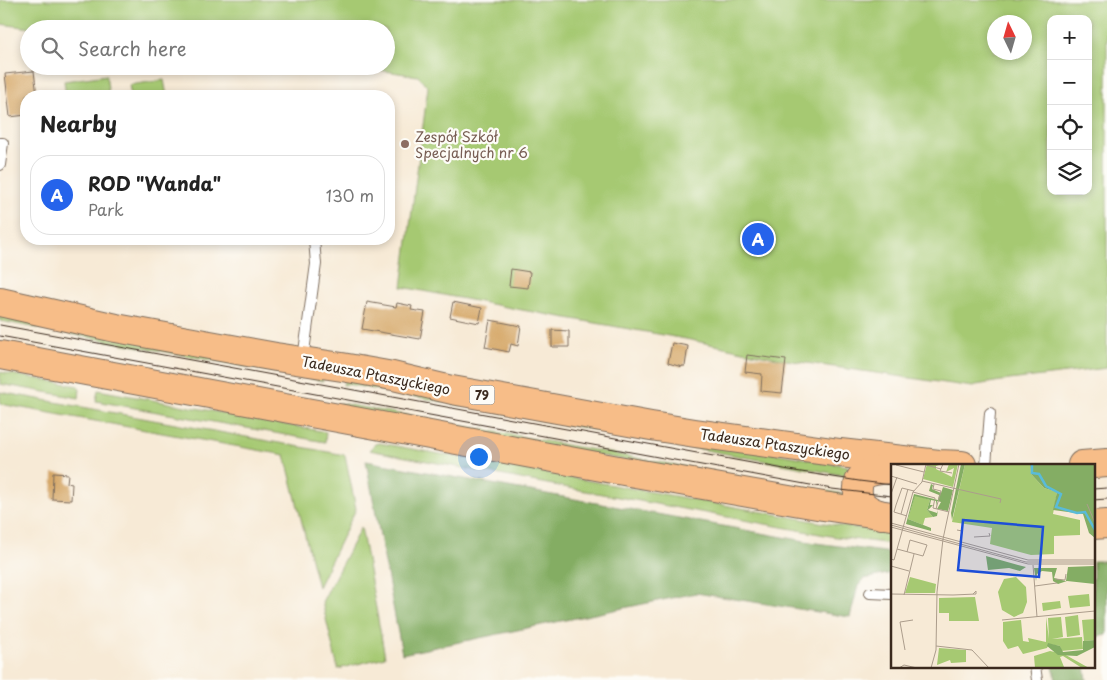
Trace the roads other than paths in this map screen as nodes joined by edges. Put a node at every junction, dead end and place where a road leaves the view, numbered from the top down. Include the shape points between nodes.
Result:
1 (0, 143) edge
2 (0, 165) edge
3 (314, 245) edge
4 (0, 302) edge
5 (0, 355) edge
6 (303, 361) junction
7 (990, 413) dead end
8 (1107, 463) edge
9 (934, 464) edge
10 (986, 464) edge
11 (1094, 464) edge
12 (891, 469) edge
13 (887, 516) edge
14 (1107, 524) edge
15 (1094, 525) edge
16 (870, 593) dead end
17 (891, 594) edge

1 - 2 lane via 3,143
3 - 6 lane via 316,264
4 - 6 main road, Tadeusza Ptaszyckiego / 79 via 116,328
5 - 13 main road via 618,470
6 - 9 main road, Tadeusza Ptaszyckiego / 79 via 686,432
7 - 10 lane
8 - 11 main road
12 - 13 main road via 865,475 858,487 862,505
14 - 15 main road
16 - 17 lane

